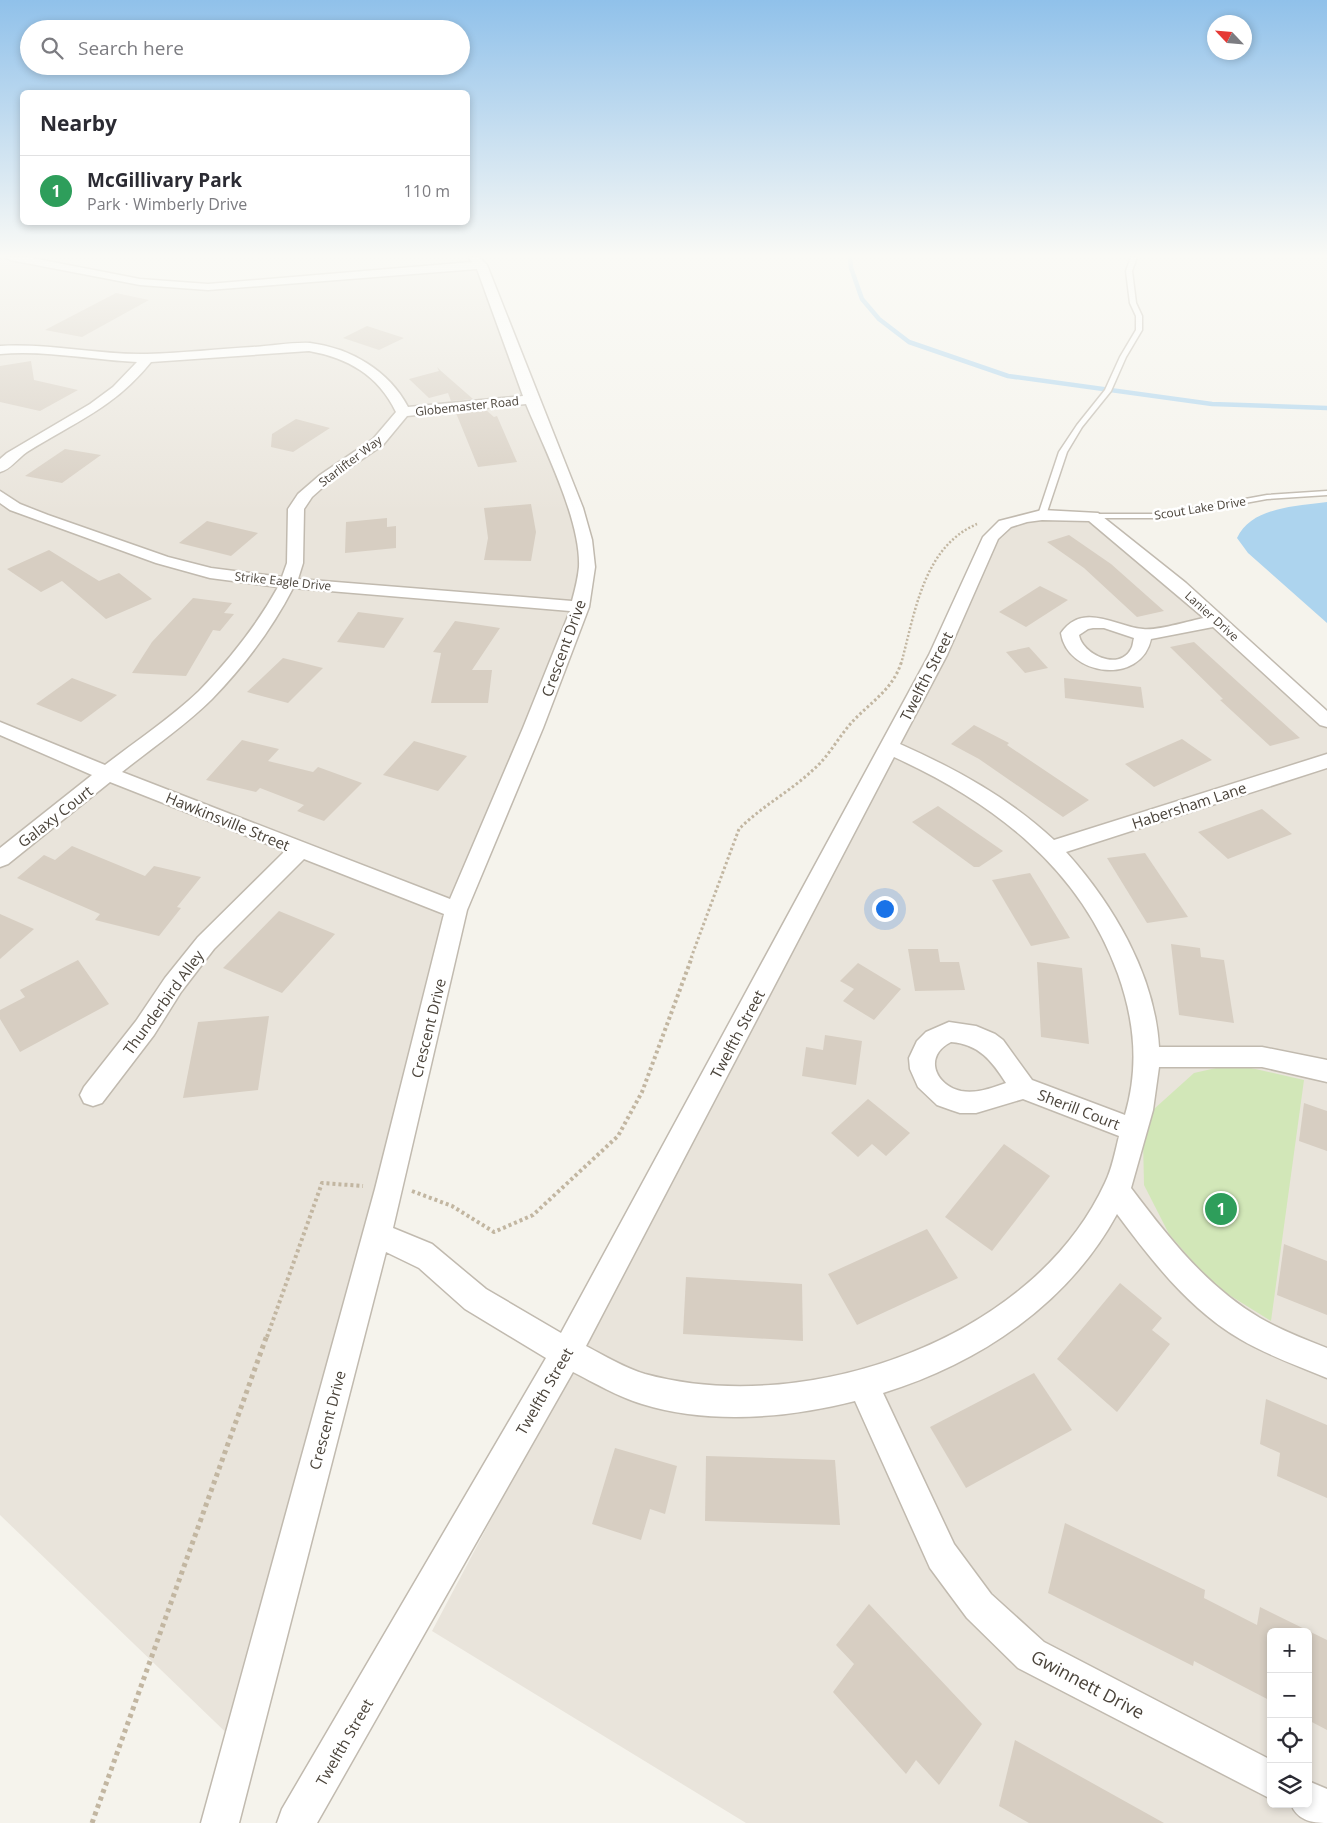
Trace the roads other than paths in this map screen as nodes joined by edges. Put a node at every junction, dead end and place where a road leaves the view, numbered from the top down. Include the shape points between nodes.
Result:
1 (509, 342) edge
2 (1131, 342) edge
3 (0, 350) edge
4 (146, 358) junction
5 (531, 399) junction
6 (403, 412) junction
7 (0, 468) edge
8 (1327, 493) edge
9 (0, 496) edge
10 (1042, 515) junction
11 (1093, 516) junction
12 (288, 583) junction
13 (580, 607) junction
14 (1216, 621) junction
15 (1143, 635) dead end
16 (1327, 721) edge
17 (0, 728) edge
18 (890, 747) junction
19 (1327, 762) edge
20 (109, 774) junction
21 (1050, 849) junction
22 (300, 850) junction
23 (0, 859) edge
24 (456, 910) junction
25 (1148, 1057) junction
26 (1327, 1071) edge
27 (1024, 1088) dead end
28 (93, 1096) dead end
29 (1134, 1130) junction
30 (1116, 1190) junction
31 (376, 1235) junction
32 (566, 1354) junction
33 (1327, 1363) edge
34 (863, 1384) junction
35 (1267, 1778) edge
36 (1312, 1802) edge
37 (1327, 1810) edge
38 (220, 1823) edge
39 (296, 1823) edge

1 - 5 street, Crescent Drive
2 - 10 lane via 1108,390 1062,452
3 - 4 street via 28,348
4 - 6 street via 285,347 335,352 358,363 386,386
4 - 7 street via 133,376 113,394 73,422 18,451
5 - 6 street, Globemaster Road
5 - 13 street, Crescent Drive via 575,508 584,540 587,567
6 - 12 street, Starlifter Way via 378,442 306,494 296,510 295,563
8 - 11 lane, Scout Lake Drive via 1268,497 1163,516
9 - 12 street, Strike Eagle Drive via 15,507 177,565 210,573
10 - 11 street, Scout Lake Drive
10 - 18 street, Twelfth Street via 1005,524 991,537 938,655
11 - 14 street, Lanier Drive
12 - 13 street, Strike Eagle Drive
12 - 20 street, Starlifter Way via 274,611 242,655 204,696
13 - 24 street, Crescent Drive via 534,728
14 - 15 street
14 - 16 street, Lanier Drive
17 - 20 street, Hawkinsville Street
18 - 21 street via 972,787 1011,814
18 - 32 street, Twelfth Street
19 - 21 street, Habersham Lane
20 - 22 street, Hawkinsville Street
20 - 23 street, Galaxy Court
21 - 25 street via 1085,889 1112,933 1134,986
22 - 24 street, Hawkinsville Street
22 - 28 street, Thunderbird Alley via 206,943
24 - 31 street, Crescent Drive
25 - 26 street via 1262,1057
25 - 29 street via 1145,1086
27 - 29 street, Sherill Court
29 - 30 street
30 - 33 street via 1174,1266 1215,1305 1242,1324
30 - 34 street via 1089,1236 1031,1300 962,1346 924,1364
31 - 32 street via 424,1255 480,1302
31 - 38 street, Crescent Drive
32 - 34 street via 644,1390 695,1398 748,1400 805,1395
32 - 39 street, Twelfth Street
34 - 35 street, Gwinnett Drive via 942,1556 979,1606 1030,1655
36 - 37 street

